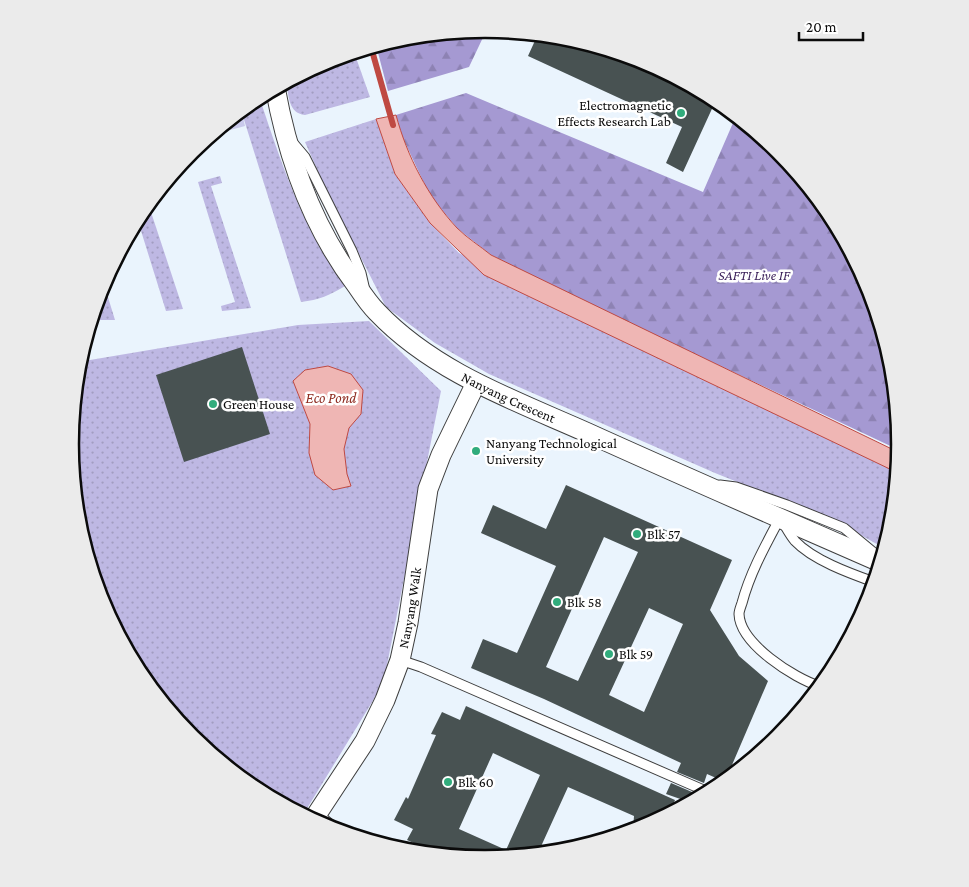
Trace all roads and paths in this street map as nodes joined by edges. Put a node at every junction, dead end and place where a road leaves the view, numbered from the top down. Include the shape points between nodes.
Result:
1 (277, 95) edge
2 (271, 98) edge
3 (280, 113) junction
4 (476, 383) junction
5 (700, 483) junction
6 (780, 518) junction
7 (875, 555) edge
8 (874, 558) edge
9 (867, 579) edge
10 (400, 660) junction
11 (812, 684) edge
12 (699, 788) edge
13 (317, 813) edge

1 - 3 street, Nanyang Crescent
2 - 3 lane
3 - 4 street, Nanyang Crescent via 302,188 321,230 367,300 416,348
4 - 5 street, Nanyang Crescent
4 - 10 street, Nanyang Walk via 428,489
5 - 6 street, Nanyang Crescent
5 - 7 lane via 736,486 844,528
6 - 8 street, Nanyang Crescent
6 - 9 lane via 795,541 813,554
6 - 11 lane via 758,558 739,614 744,629 763,653 785,670
10 - 12 lane
10 - 13 street, Nanyang Walk via 366,742

